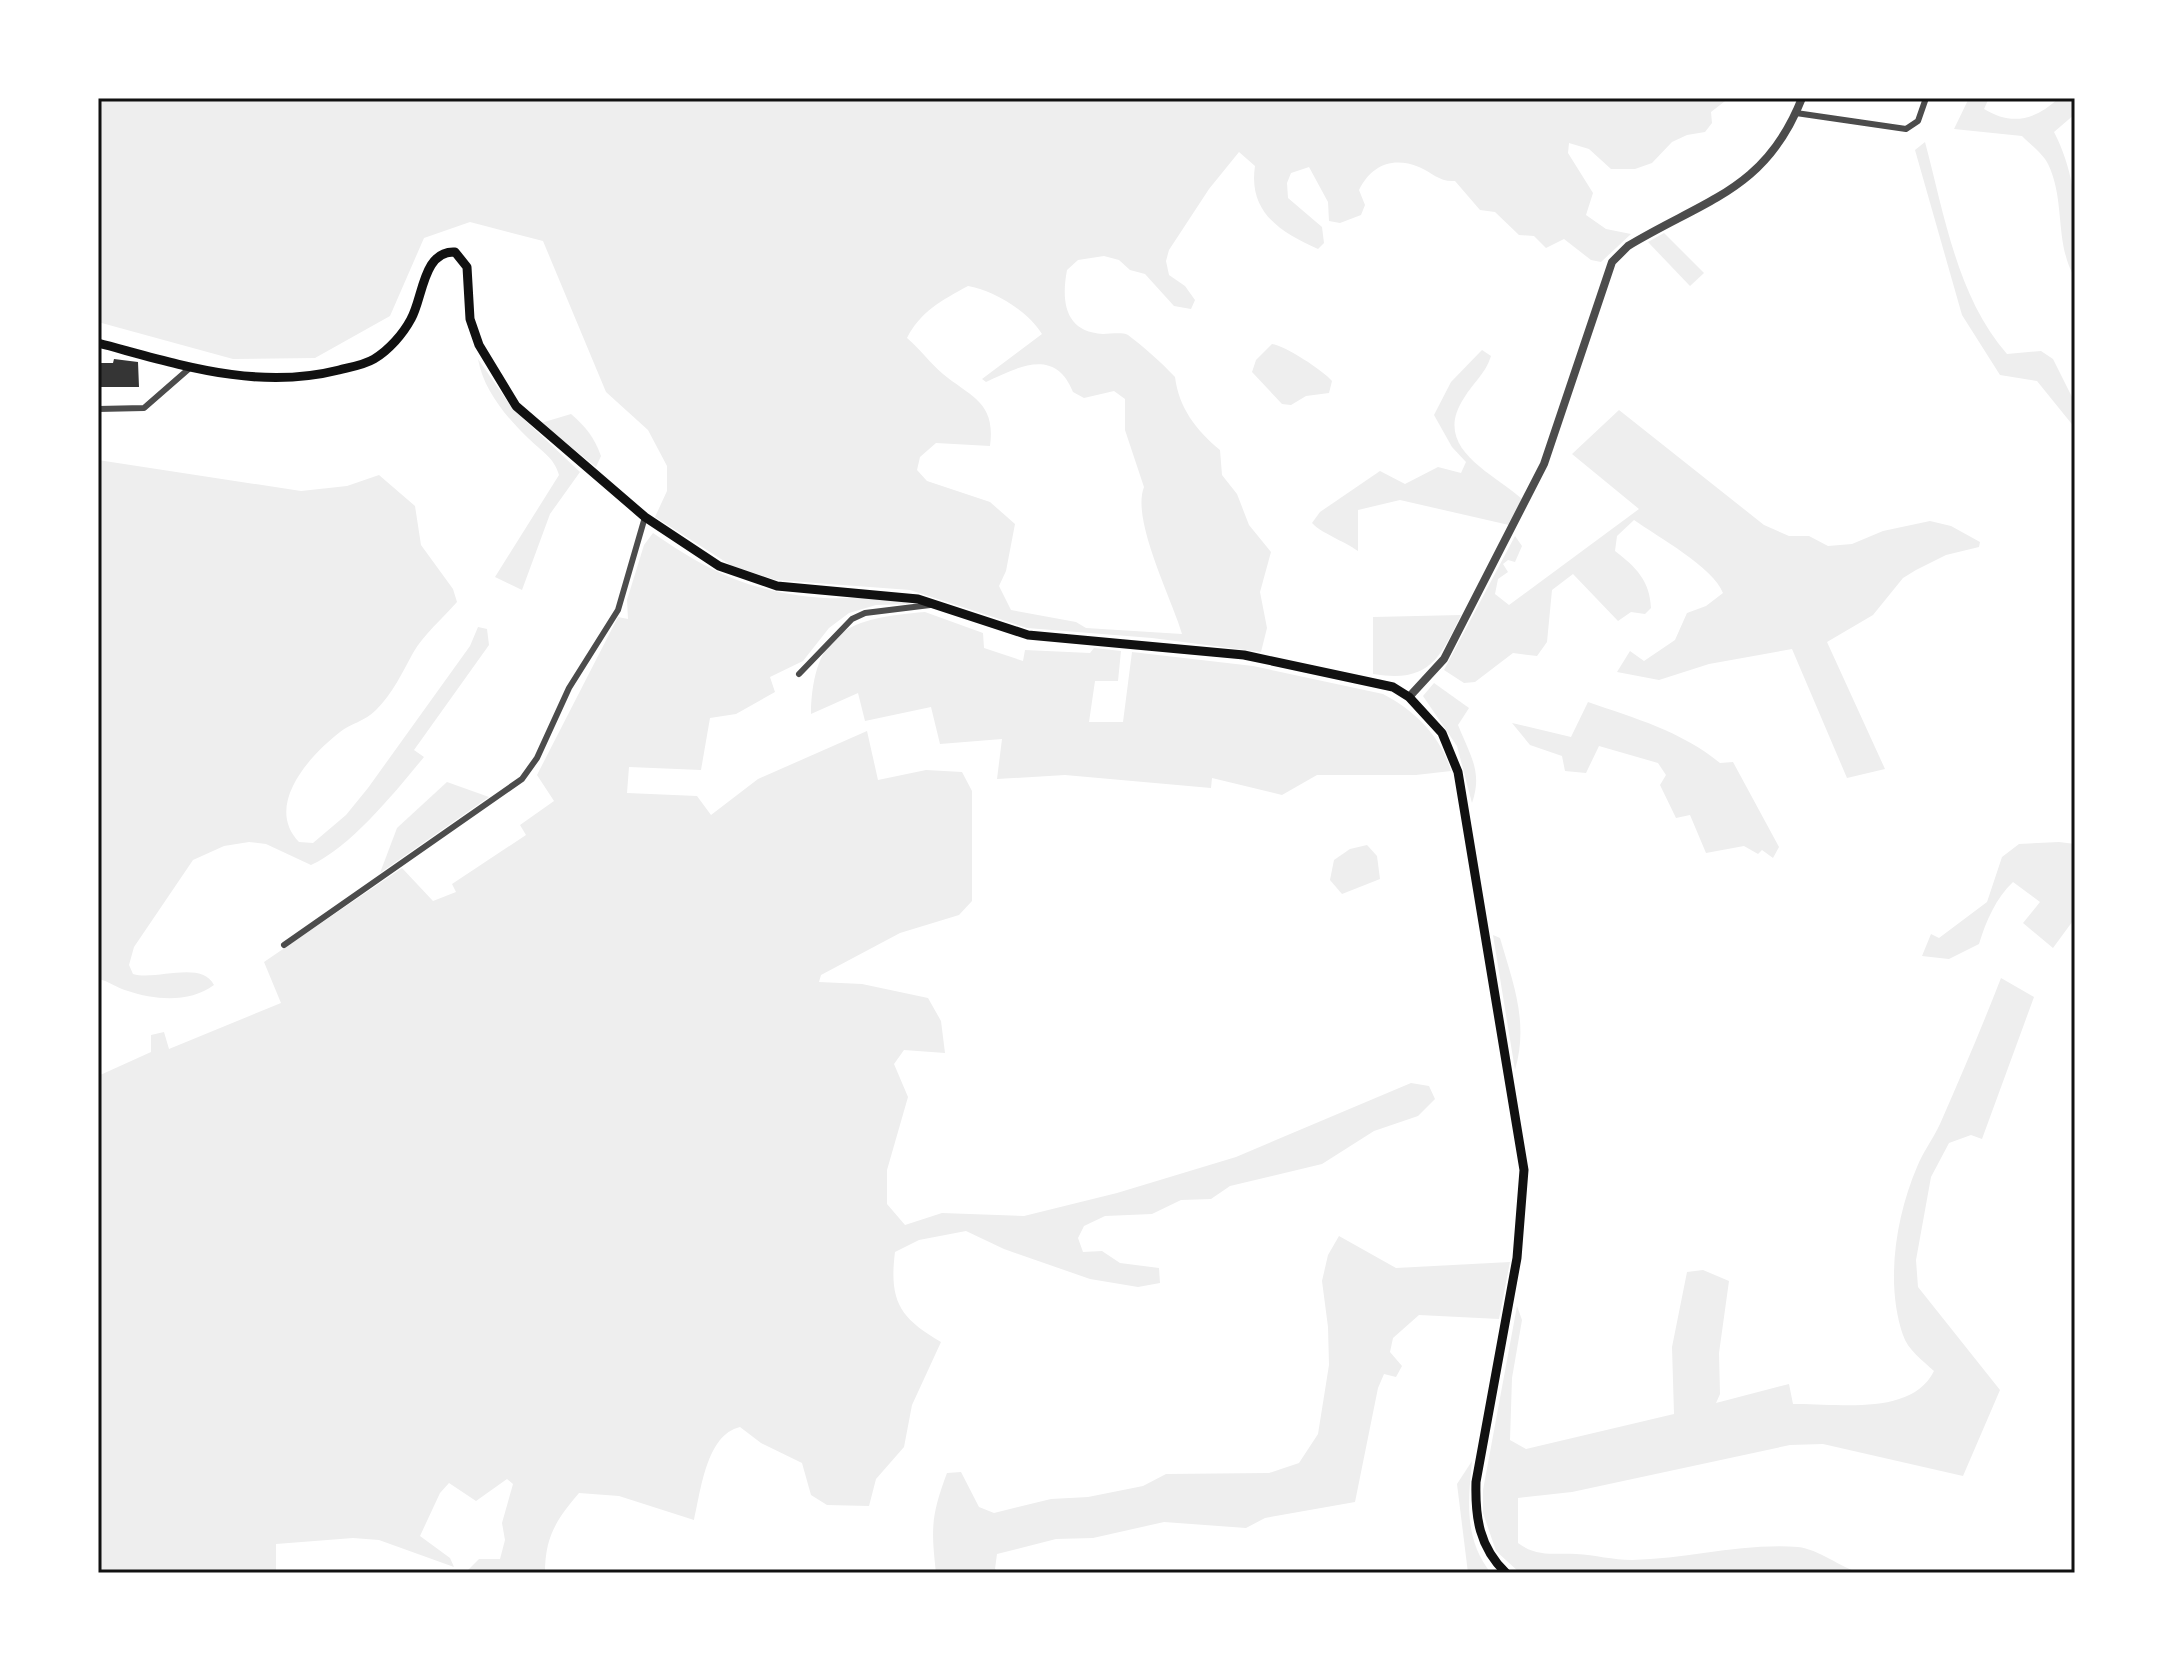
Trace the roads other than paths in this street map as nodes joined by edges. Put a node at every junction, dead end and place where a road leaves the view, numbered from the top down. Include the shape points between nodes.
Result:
1 (1802, 98) edge
2 (1926, 98) edge
3 (1796, 113) junction
4 (98, 343) edge
5 (191, 367) junction
6 (98, 409) edge
7 (645, 517) junction
8 (934, 603) junction
9 (799, 674) dead end
10 (1409, 697) junction
11 (284, 945) dead end
12 (1506, 1573) edge

1 - 3 street
2 - 3 street via 1918,121 1906,129
3 - 10 street via 1775,151 1747,179 1628,246 1612,262 1544,464 1444,659
4 - 5 main road
5 - 6 street via 144,408
5 - 7 main road via 276,380 365,363 391,346 406,327 436,259 455,252 467,267 473,332 506,394 527,418
7 - 8 main road via 696,553 756,581 897,594
7 - 11 street via 618,610 569,688 522,779
8 - 9 street via 852,619
8 - 10 main road via 1028,635 1244,655 1364,679
10 - 12 main road via 1442,733 1454,755 1524,1170 1521,1234 1475,1506 1485,1546

